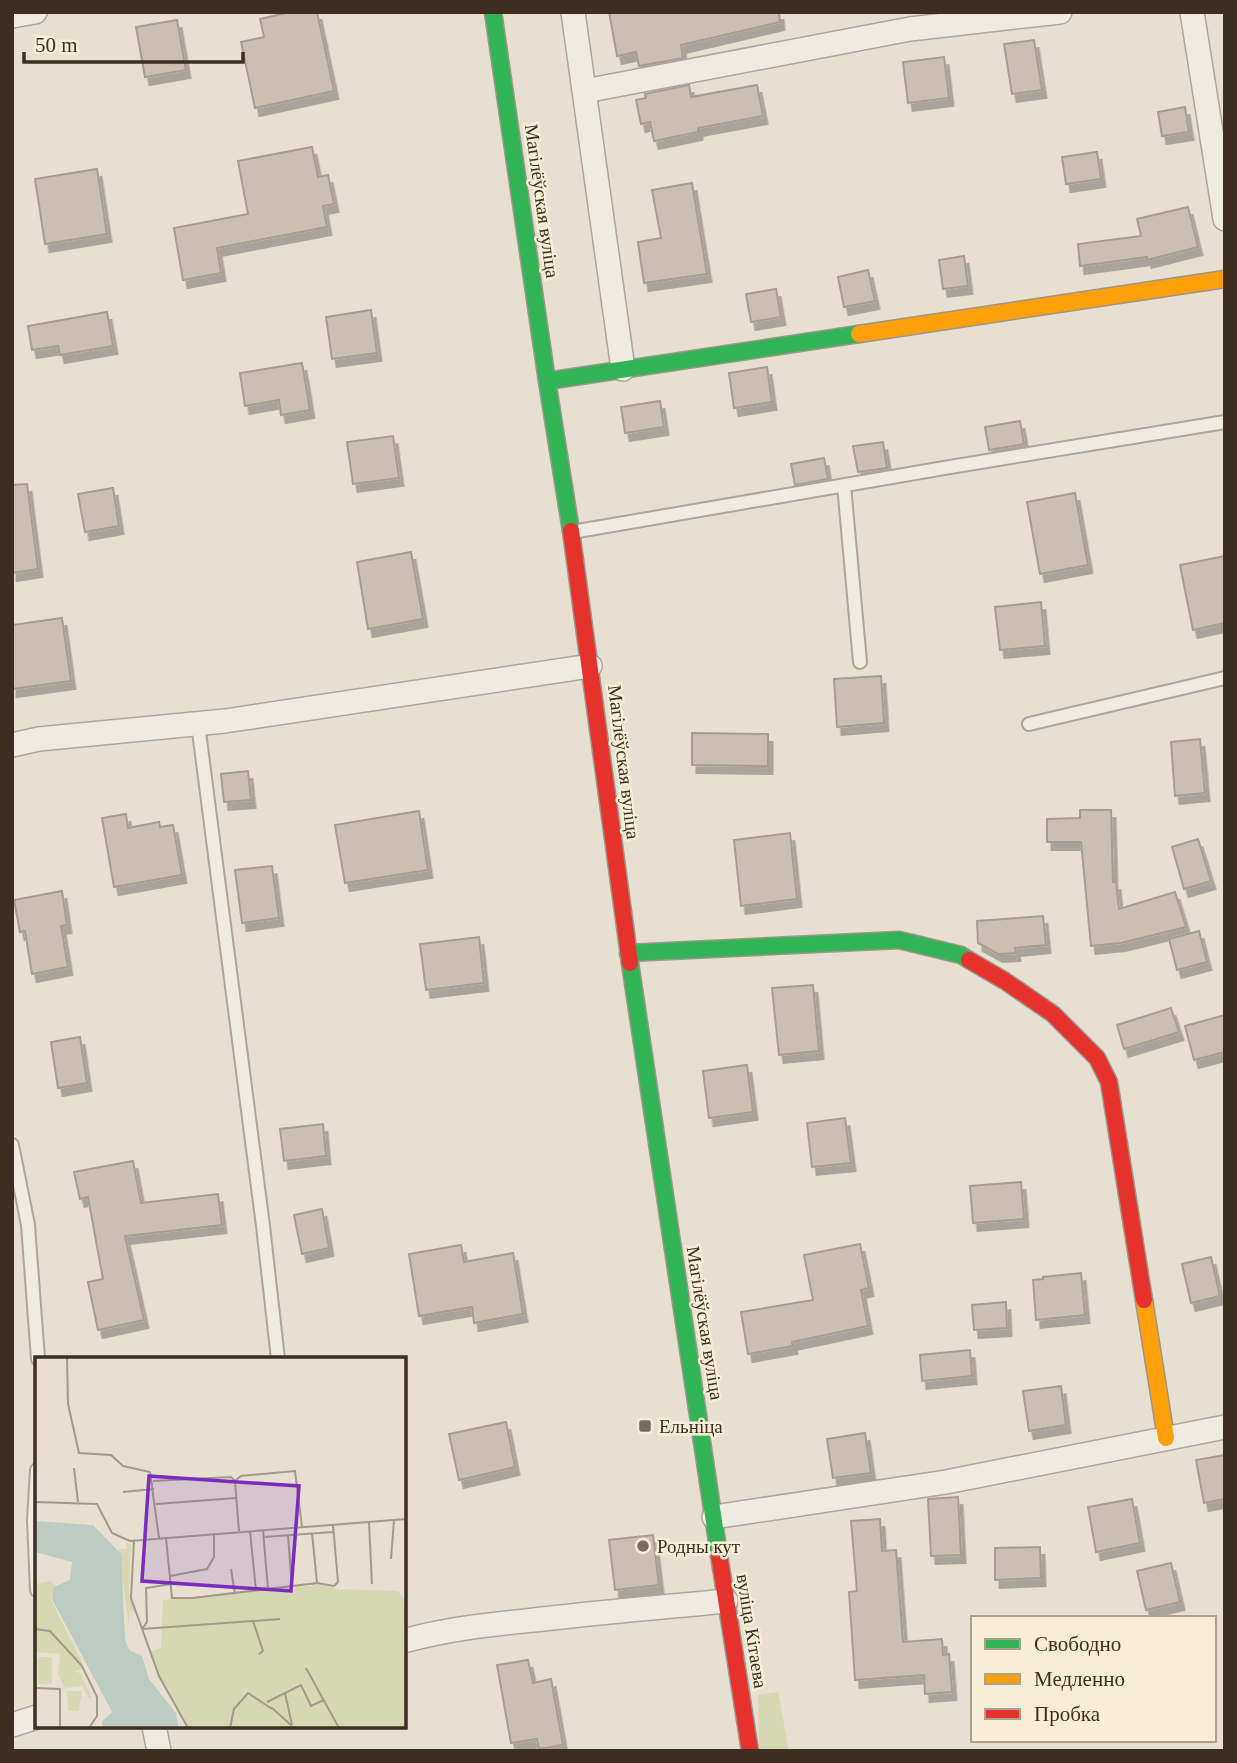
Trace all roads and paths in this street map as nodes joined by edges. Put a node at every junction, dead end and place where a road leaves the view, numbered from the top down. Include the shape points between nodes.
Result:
1 (35, 12) edge
2 (493, 12) edge
3 (573, 12) edge
4 (1060, 12) edge
5 (1192, 12) edge
6 (12, 16) edge
7 (585, 91) junction
8 (1225, 219) edge
9 (1225, 279) edge
10 (623, 369) junction
11 (547, 381) junction
12 (1225, 422) edge
13 (844, 485) junction
14 (571, 532) junction
15 (860, 662) dead end
16 (590, 666) junction
17 (1225, 678) edge
18 (198, 724) junction
19 (1029, 724) dead end
20 (12, 746) edge
21 (628, 953) junction
22 (12, 1144) edge
23 (38, 1357) edge
24 (278, 1357) edge
25 (1225, 1427) edge
26 (1166, 1438) junction
27 (35, 1503) edge
28 (713, 1517) junction
29 (35, 1543) edge
30 (726, 1601) junction
31 (406, 1640) edge
32 (35, 1718) edge
33 (12, 1725) edge
34 (154, 1728) edge
35 (159, 1751) edge
36 (750, 1751) edge

1 - 6 street
2 - 11 main road, Магілёўская вуліца
3 - 7 street
4 - 7 street via 910,29
5 - 8 street
7 - 10 street
9 - 10 main road
10 - 11 main road
11 - 14 main road, Магілёўская вуліца
12 - 13 lane
13 - 14 lane
13 - 15 lane
14 - 16 main road, Магілёўская вуліца
16 - 18 street
16 - 21 main road, Магілёўская вуліца
17 - 19 lane
18 - 20 street via 39,739
18 - 24 lane
21 - 26 main road via 900,940 961,955 1052,1014 1097,1058 1109,1082
21 - 28 main road, Магілёўская вуліца
22 - 23 lane via 28,1224
25 - 26 street
26 - 28 street via 946,1482
27 - 29 lane
28 - 30 main road, вуліца Кітаева
30 - 31 street via 462,1628
30 - 36 main road, вуліца Кітаева
32 - 33 street
34 - 35 street

